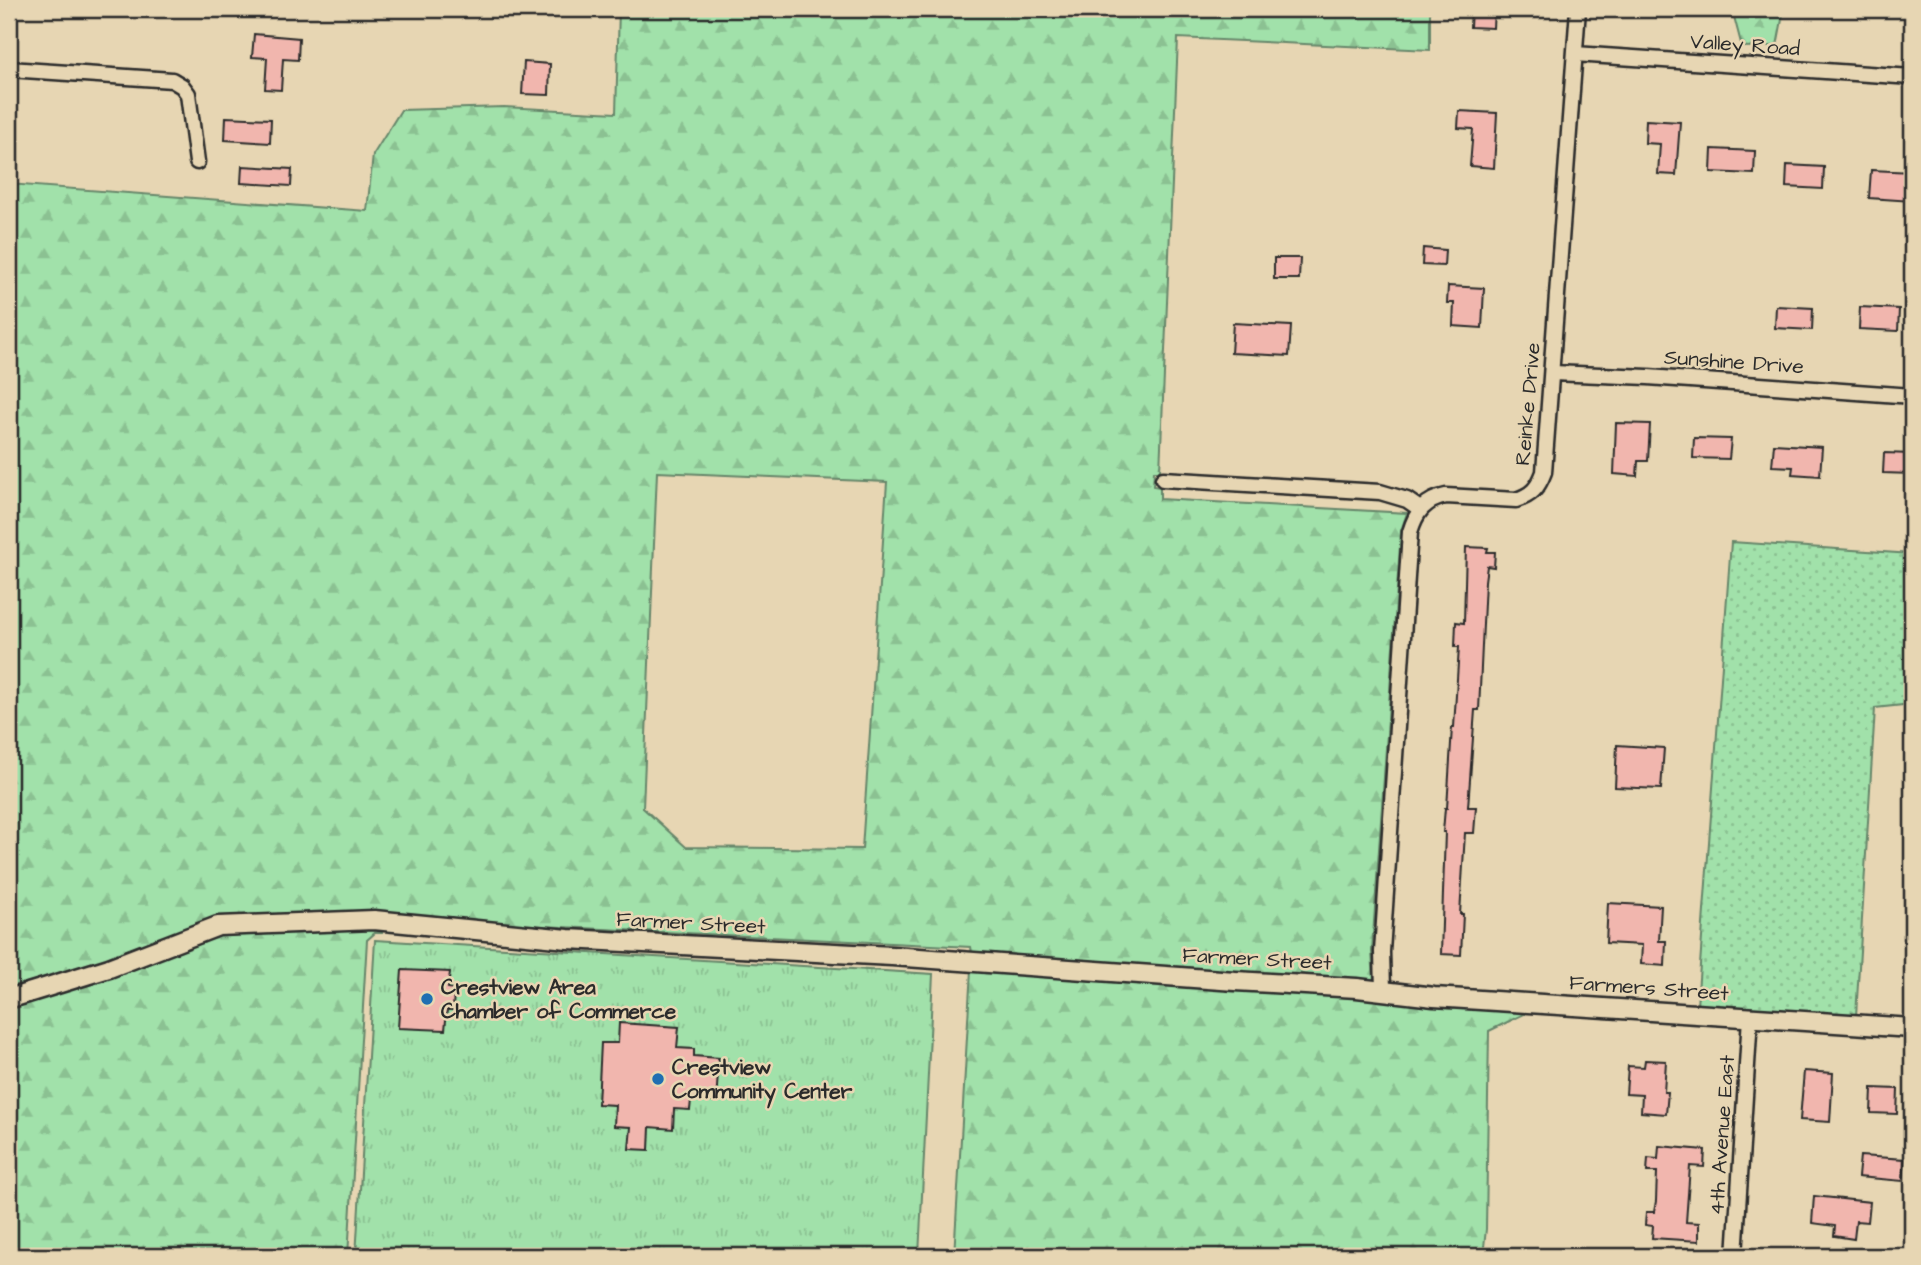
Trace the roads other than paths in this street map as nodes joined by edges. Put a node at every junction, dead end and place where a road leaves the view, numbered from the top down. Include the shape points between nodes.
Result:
1 (1578, 9) edge
2 (1575, 54) junction
3 (9, 69) edge
4 (1912, 77) edge
5 (197, 162) dead end
6 (1553, 373) junction
7 (1912, 396) edge
8 (1163, 479) dead end
9 (1420, 509) junction
10 (1383, 990) junction
11 (9, 996) edge
12 (1750, 1017) junction
13 (1912, 1028) edge
14 (1735, 1256) edge

1 - 2 street, Reinke Drive
2 - 4 street, Valley Road
2 - 6 street, Reinke Drive
3 - 5 street via 172,80 188,94
6 - 7 street, Sunshine Drive
6 - 9 street, Reinke Drive via 1544,472 1538,487 1516,500 1446,496
8 - 9 street via 1380,492
9 - 10 street via 1409,545
10 - 11 street, Farmer Street via 568,939 374,920 218,926 109,968
10 - 12 street, Farmers Street
12 - 13 street, Farmers Street
12 - 14 street, 4th Avenue East

